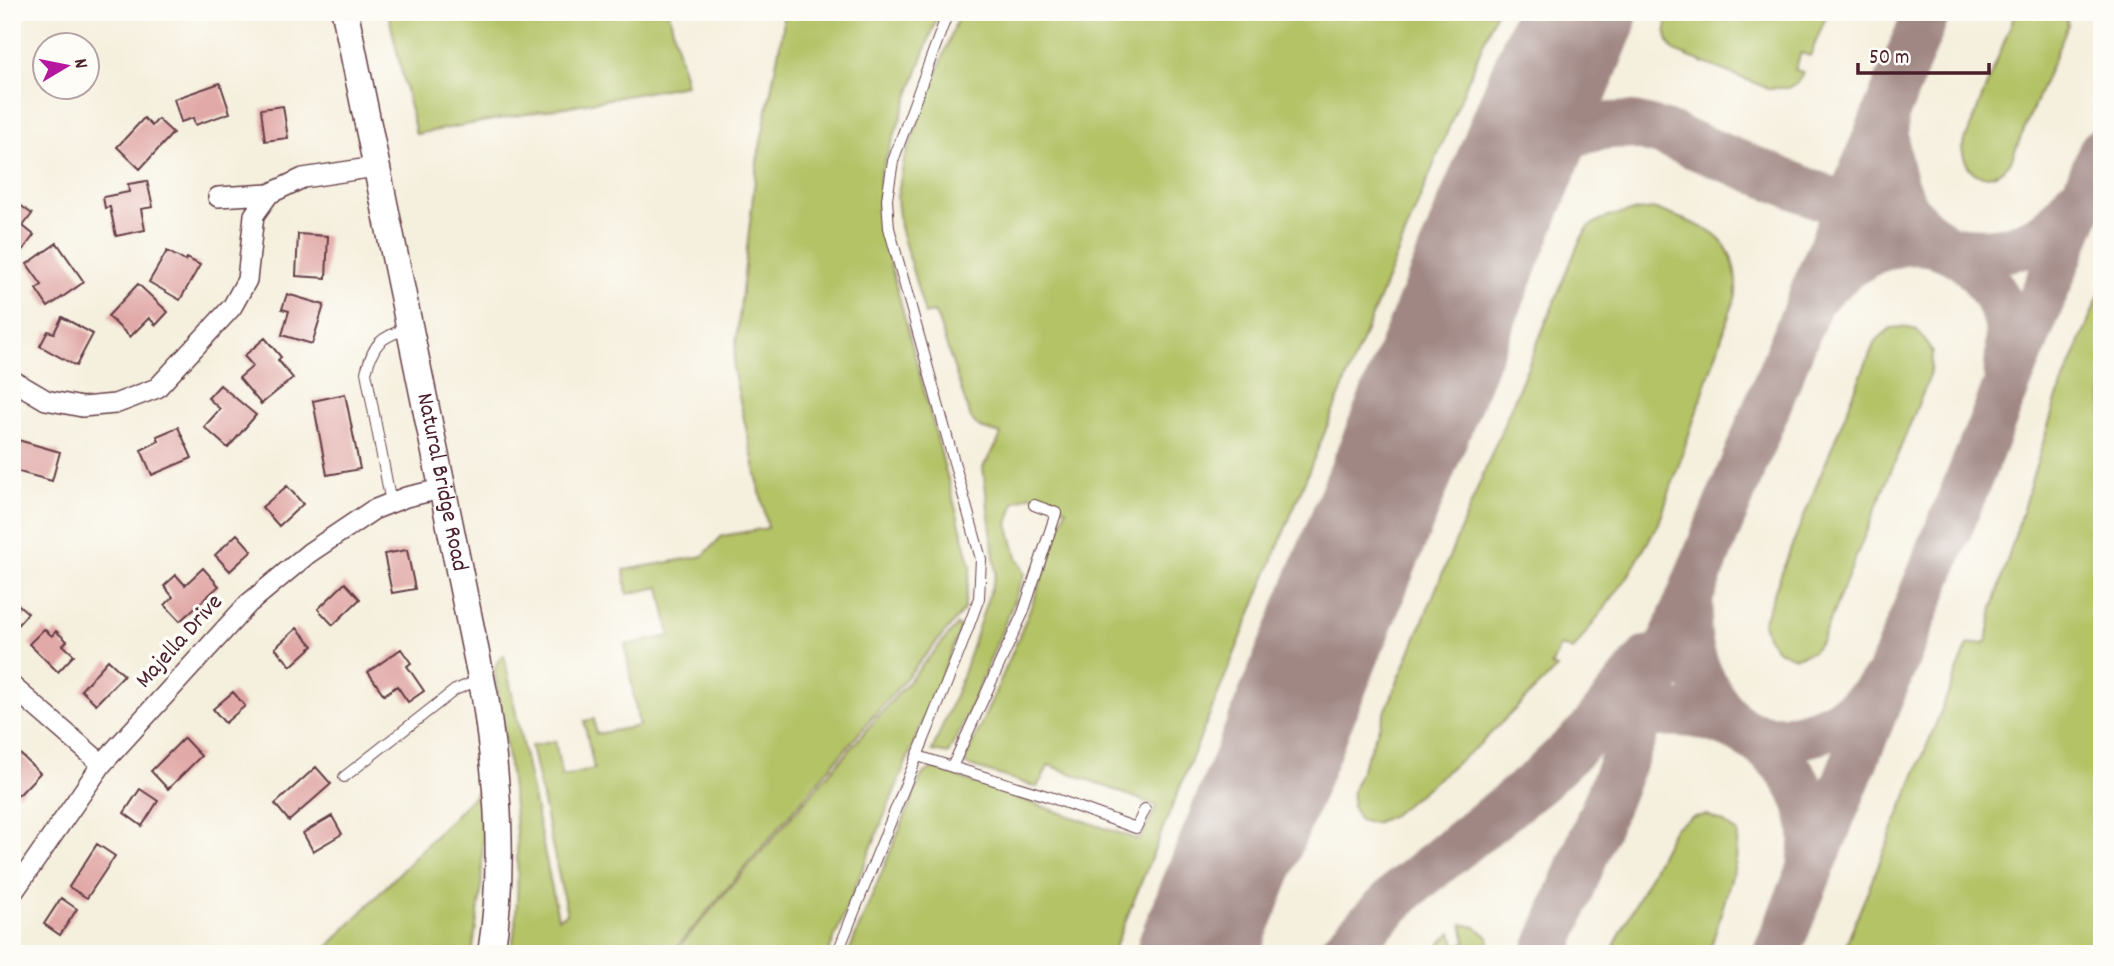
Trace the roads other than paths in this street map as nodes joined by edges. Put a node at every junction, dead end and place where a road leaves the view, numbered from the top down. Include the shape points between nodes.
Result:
1 (345, 12) edge
2 (948, 12) edge
3 (375, 167) junction
4 (269, 194) junction
5 (218, 197) dead end
6 (408, 328) junction
7 (12, 380) edge
8 (441, 489) junction
9 (391, 503) junction
10 (1034, 505) dead end
11 (481, 679) junction
12 (12, 686) edge
13 (918, 756) junction
14 (102, 764) junction
15 (952, 767) junction
16 (345, 777) dead end
17 (1144, 809) dead end
18 (12, 894) edge
19 (491, 954) edge
20 (837, 954) edge

1 - 3 main road, Natural Bridge Road
2 - 13 lane via 893,161 887,199 889,228 981,559 979,598
3 - 4 street via 303,178
3 - 6 main road, Natural Bridge Road
4 - 5 street
4 - 7 street via 254,215 247,280 232,307 157,387 115,404 82,407 46,400
6 - 8 main road, Natural Bridge Road
6 - 9 lane via 384,337 371,354 366,372
8 - 9 street, Majella Drive
8 - 11 main road, Natural Bridge Road
9 - 14 street, Majella Drive via 309,553 248,604
10 - 15 lane via 1056,513 1023,613
11 - 16 lane via 455,690
11 - 19 main road, Natural Bridge Road via 496,775 500,845
12 - 14 street
13 - 15 lane
13 - 20 lane
14 - 18 street, Majella Drive
15 - 17 lane via 1136,828

